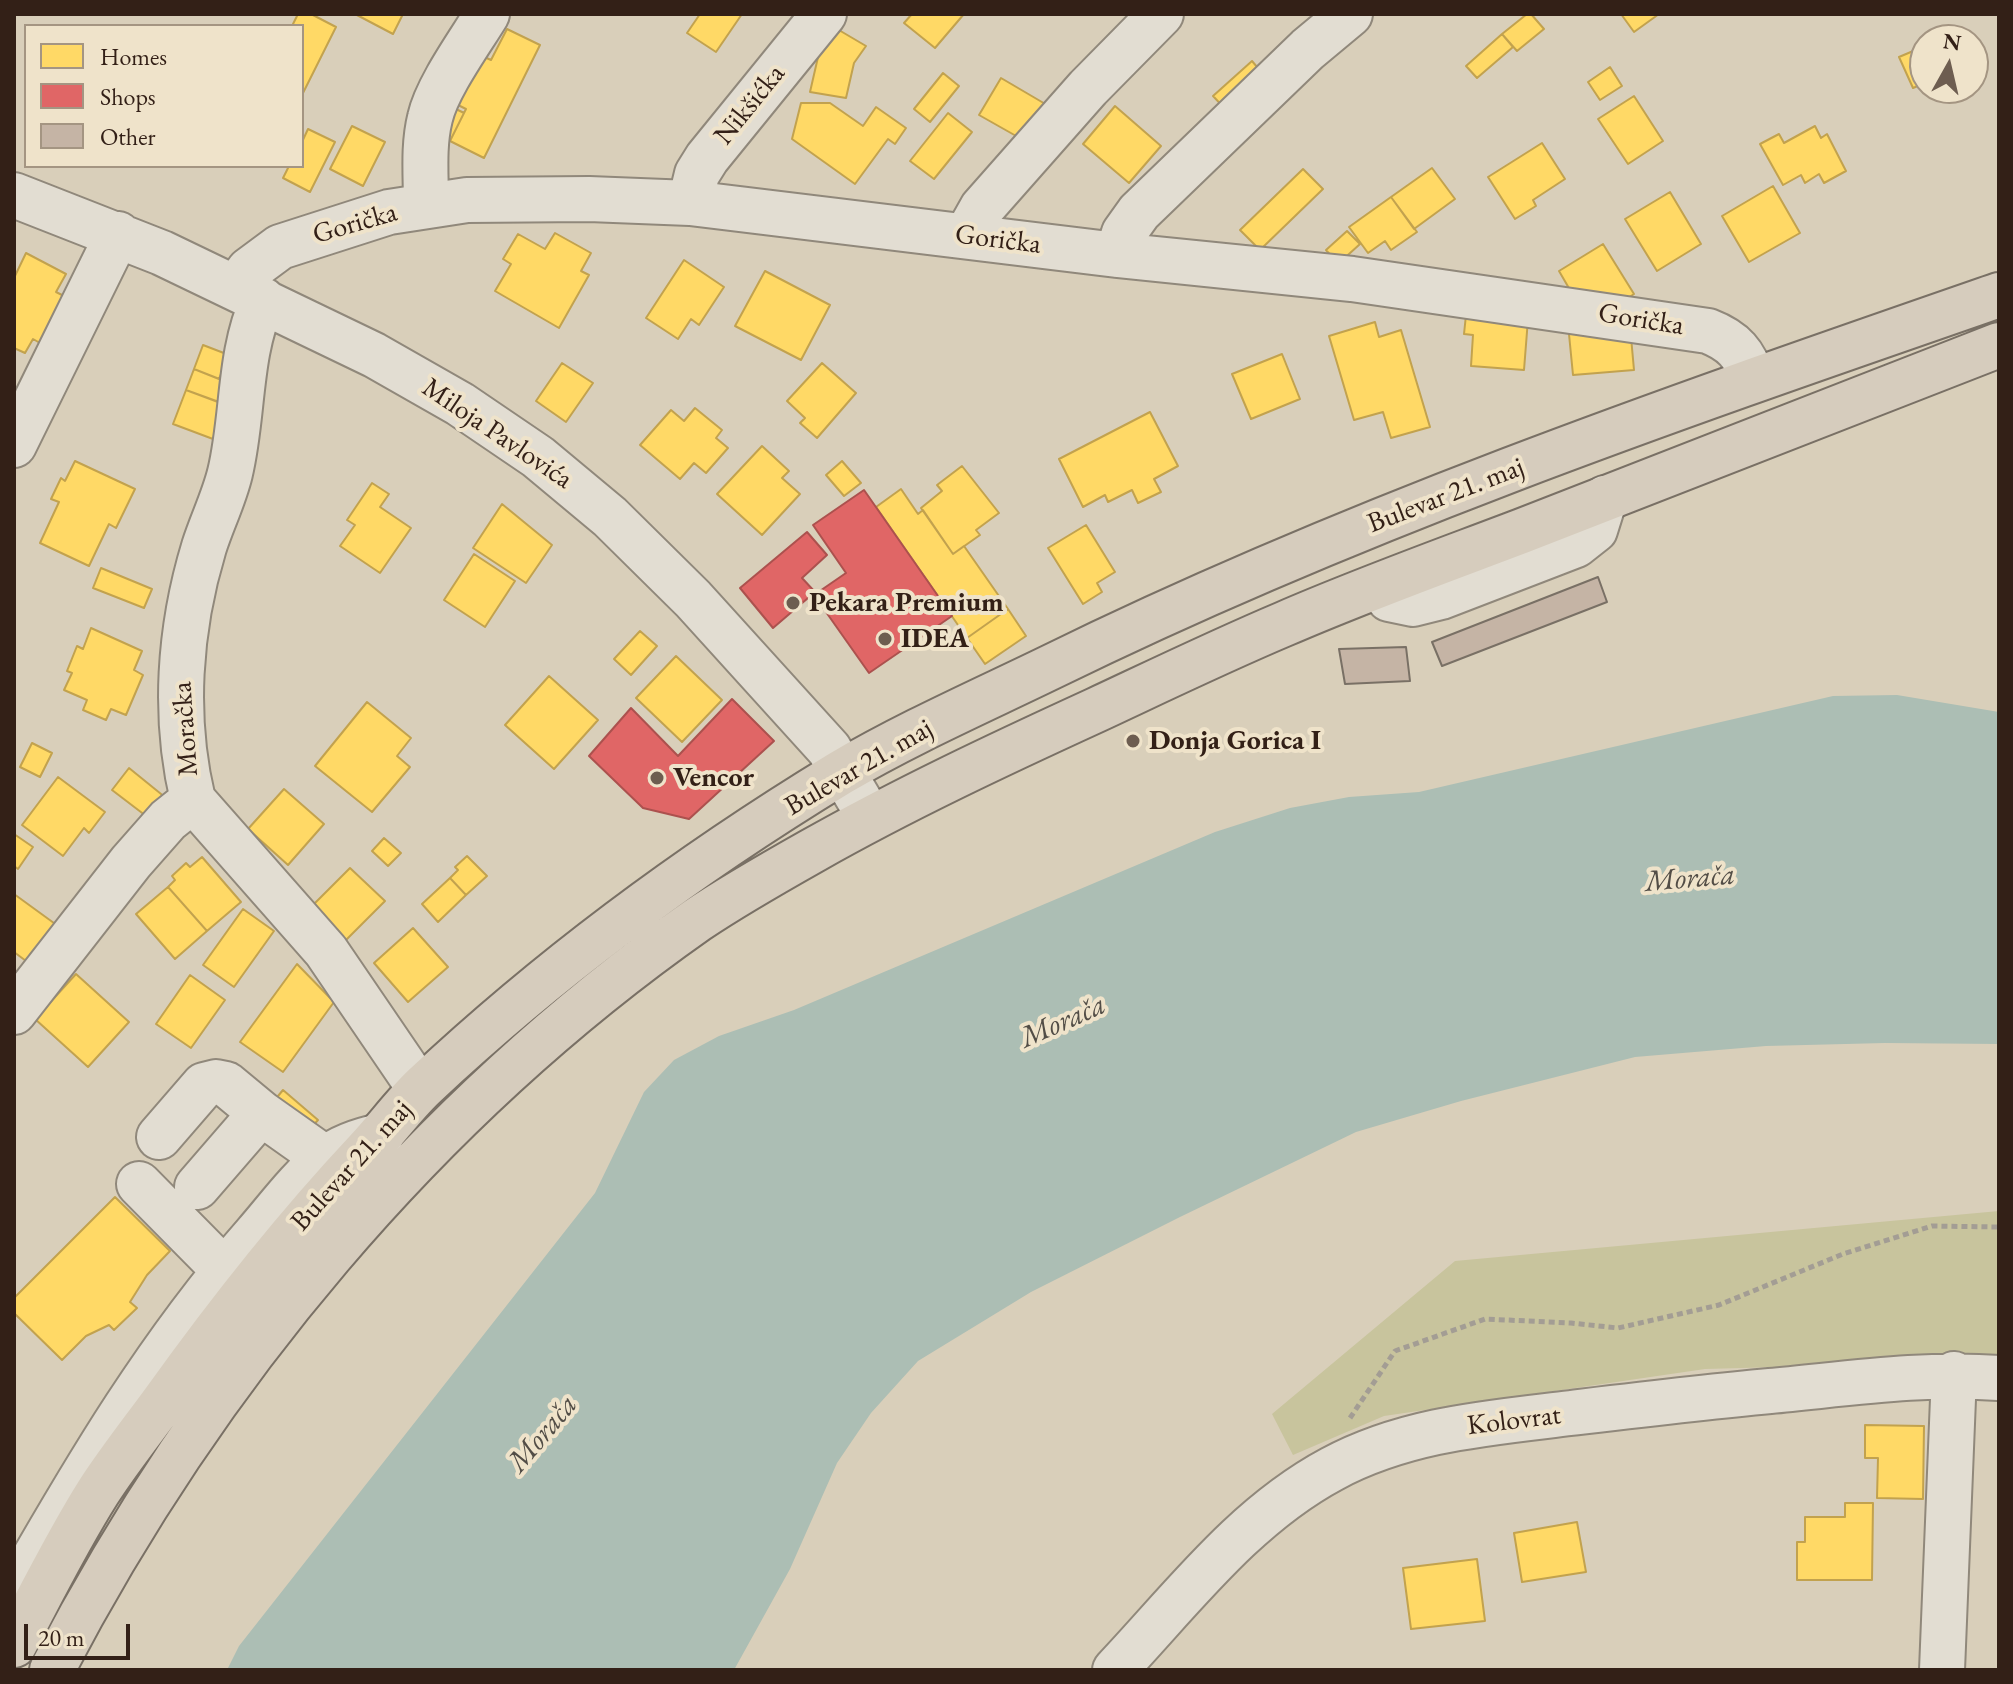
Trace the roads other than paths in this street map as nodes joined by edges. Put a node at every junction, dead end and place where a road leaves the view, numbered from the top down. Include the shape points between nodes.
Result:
1 (487, 14) edge
2 (824, 14) edge
3 (1161, 14) edge
4 (1350, 14) edge
5 (14, 195) edge
6 (690, 203) junction
7 (426, 205) junction
8 (118, 234) junction
9 (970, 236) junction
10 (1117, 255) junction
11 (249, 294) junction
12 (1999, 295) edge
13 (1999, 345) edge
14 (1753, 380) junction
15 (14, 445) edge
16 (1357, 530) junction
17 (1380, 586) junction
18 (844, 771) junction
19 (193, 800) junction
20 (870, 818) junction
21 (14, 1012) edge
22 (420, 1089) junction
23 (261, 1113) junction
24 (381, 1136) junction
25 (230, 1149) junction
26 (326, 1159) junction
27 (139, 1184) dead end
28 (197, 1187) dead end
29 (224, 1270) junction
30 (1954, 1374) junction
31 (1999, 1378) edge
32 (14, 1593) edge
33 (14, 1645) edge
34 (52, 1670) edge
35 (1115, 1670) edge
36 (1942, 1670) edge

1 - 7 street via 430,115
2 - 6 street, Nikšićka via 707,158
3 - 9 street via 982,208
4 - 10 street via 1139,212
5 - 8 street, Miloja Pavlovića
6 - 7 street, Gorička via 589,199
6 - 9 street, Gorička
7 - 11 street, Gorička via 280,247 249,270
8 - 11 street, Miloja Pavlovića
8 - 15 street
9 - 10 street, Gorička
10 - 14 street, Gorička via 1352,279 1708,331 1738,348
11 - 18 street, Miloja Pavlovića via 460,404 573,485 693,599
11 - 19 street, Moračka via 249,338 231,471 196,576 180,689
12 - 14 main road, Bulevar 21. maj
13 - 17 main road, Bulevar 21. maj
14 - 16 main road, Bulevar 21. maj
16 - 17 main road
16 - 18 main road, Bulevar 21. maj via 1100,643
17 - 20 main road, Bulevar 21. maj via 1284,623
18 - 20 street, Miloja Pavlovića
18 - 22 main road, Bulevar 21. maj via 644,903
19 - 21 street via 131,862
19 - 22 street, Moračka via 326,951
20 - 34 main road, Bulevar 21. maj via 747,888 677,936 539,1046 417,1162 286,1309 215,1401 124,1539
22 - 24 main road, Bulevar 21. maj
23 - 25 street
23 - 25 street via 226,1084 216,1082 204,1085 171,1123
23 - 26 street
24 - 26 street via 358,1141
24 - 33 main road, Bulevar 21. maj via 230,1308 123,1455
25 - 28 street
26 - 29 street
27 - 29 street
29 - 32 street via 161,1352 89,1461
30 - 31 street, Kolovrat
30 - 35 street, Kolovrat via 1467,1426 1376,1449 1292,1493 1248,1528
30 - 36 street

